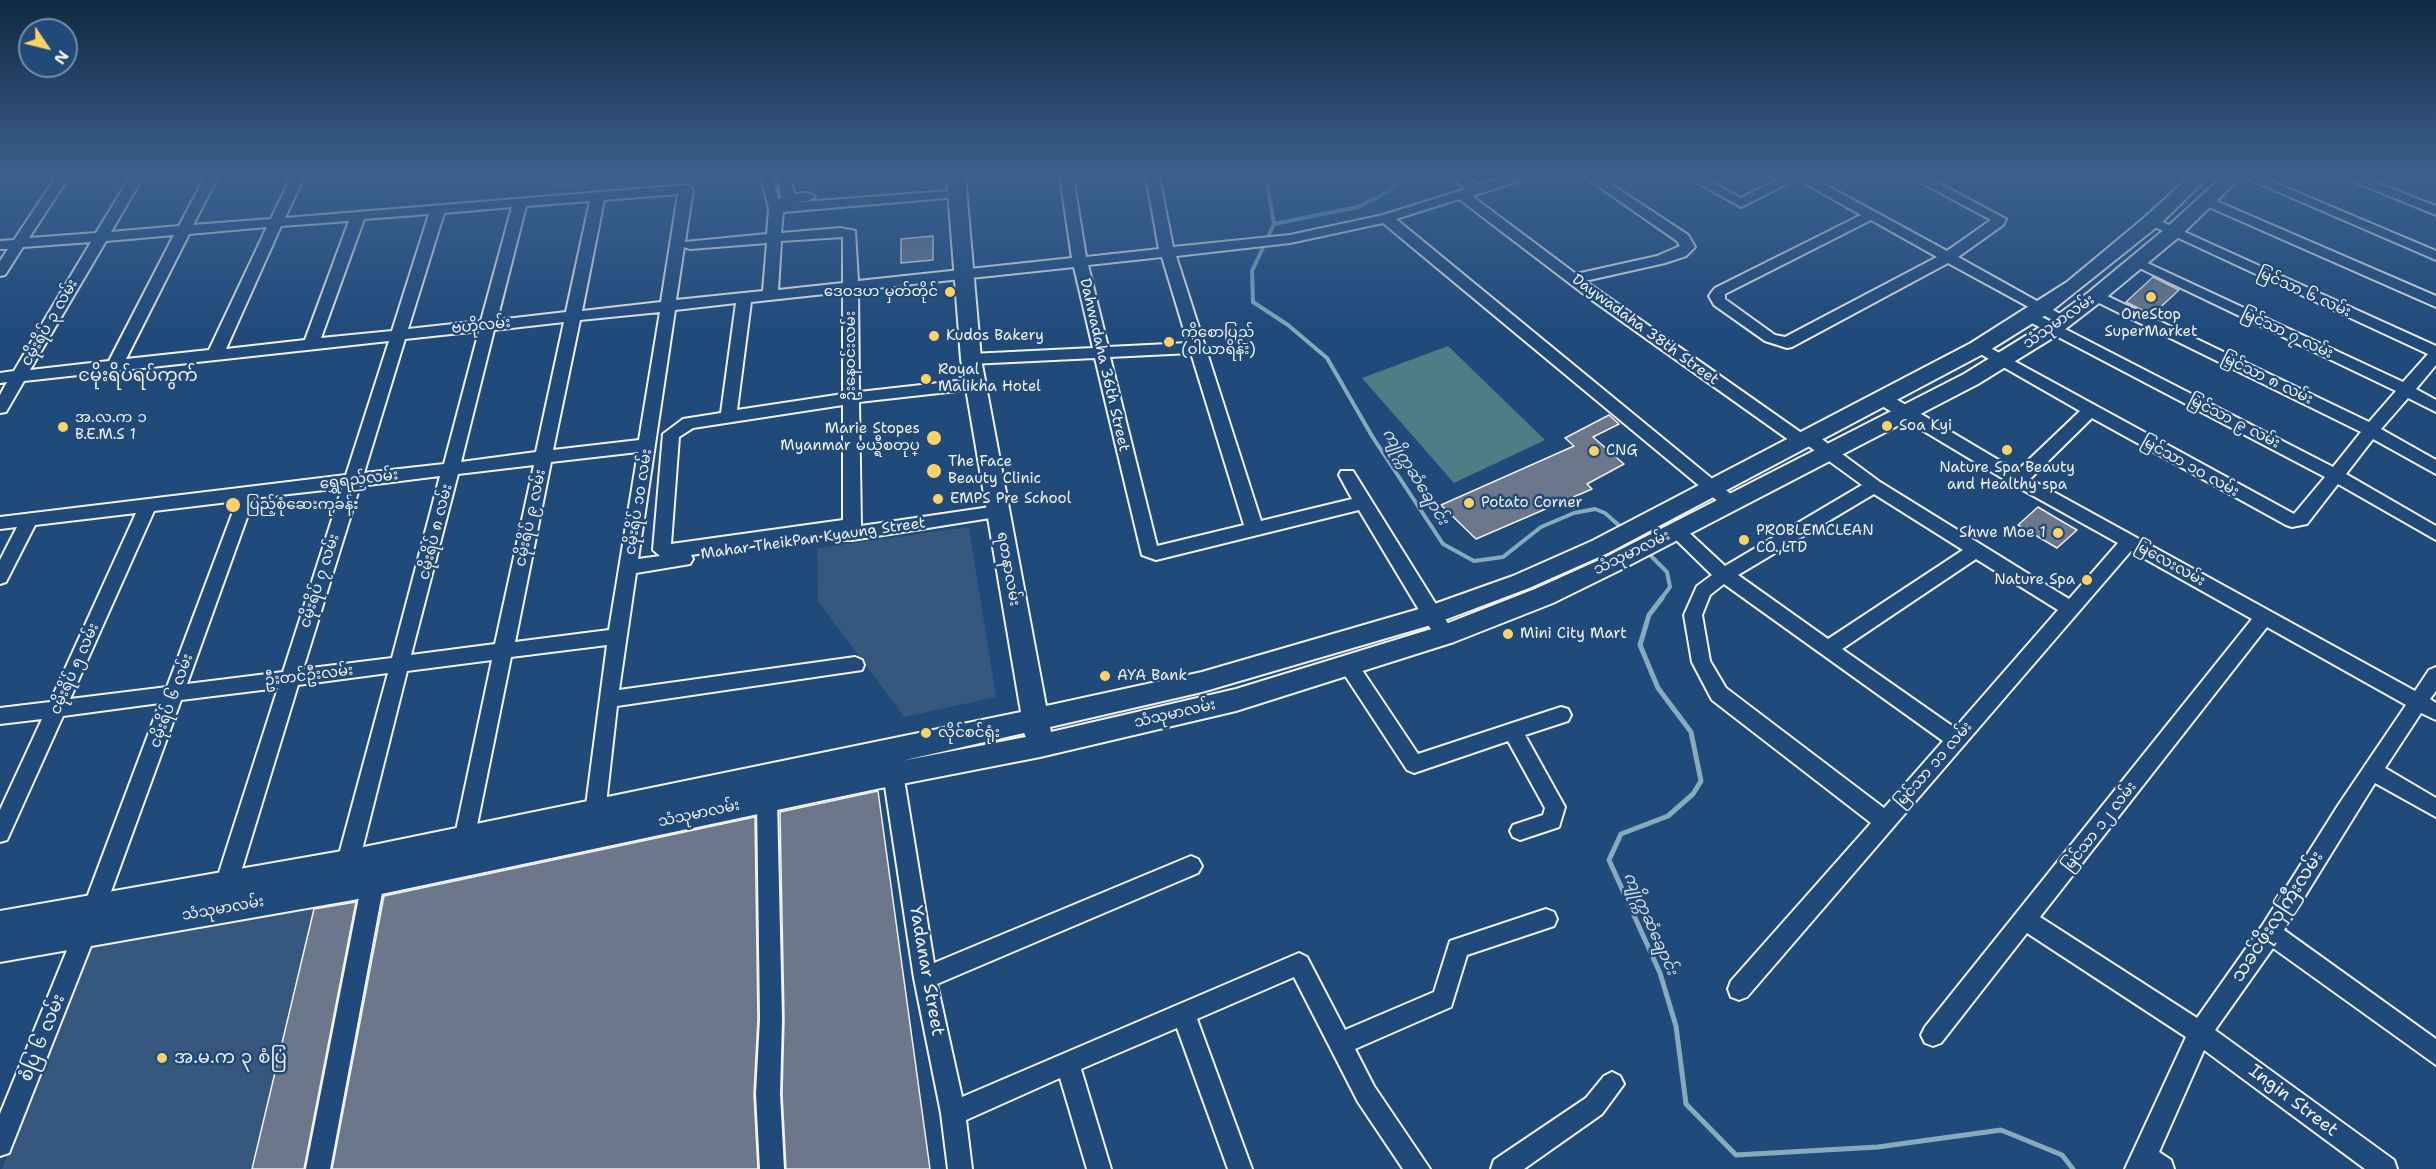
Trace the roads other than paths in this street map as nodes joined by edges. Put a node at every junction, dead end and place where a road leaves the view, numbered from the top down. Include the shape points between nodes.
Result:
1 (26, 232) edge
2 (103, 232) edge
3 (165, 232) edge
4 (183, 232) edge
5 (272, 232) edge
6 (352, 232) edge
7 (431, 232) edge
8 (513, 232) edge
9 (591, 232) edge
10 (681, 232) edge
11 (774, 232) edge
12 (959, 232) edge
13 (1075, 232) edge
14 (1163, 232) edge
15 (1324, 232) edge
16 (1402, 232) edge
17 (1510, 232) edge
18 (1673, 232) edge
19 (1836, 232) edge
20 (1902, 232) edge
21 (1982, 232) edge
22 (2140, 232) edge
23 (2169, 232) edge
24 (2276, 232) edge
25 (2379, 232) edge
26 (2172, 233) junction
27 (100, 237) junction
28 (774, 237) junction
29 (18, 243) junction
30 (0, 245) edge
31 (690, 245) dead end
32 (1167, 251) junction
33 (2436, 256) edge
34 (1948, 257) junction
35 (1080, 261) junction
36 (2136, 263) junction
37 (0, 272) edge
38 (962, 274) junction
39 (1573, 279) junction
40 (850, 286) junction
41 (770, 295) junction
42 (2096, 296) junction
43 (744, 297) junction
44 (2436, 302) edge
45 (670, 305) junction
46 (2036, 313) junction
47 (573, 316) junction
48 (2057, 324) junction
49 (489, 325) junction
50 (398, 335) junction
51 (311, 344) junction
52 (1198, 348) junction
53 (1978, 348) junction
54 (1101, 353) junction
55 (2436, 354) edge
56 (215, 355) junction
57 (971, 359) junction
58 (2000, 362) junction
59 (115, 365) junction
60 (18, 376) junction
61 (0, 378) edge
62 (975, 384) junction
63 (2406, 390) junction
64 (851, 398) junction
65 (1883, 399) junction
66 (2436, 407) edge
67 (0, 408) edge
68 (2090, 411) junction
69 (1905, 414) junction
70 (728, 417) junction
71 (2371, 430) junction
72 (1805, 439) junction
73 (647, 445) junction
74 (1829, 454) junction
75 (543, 458) junction
76 (2436, 468) edge
77 (452, 469) junction
78 (1347, 475) dead end
79 (2337, 476) junction
80 (2018, 480) junction
81 (352, 481) junction
82 (1874, 486) junction
83 (1712, 488) junction
84 (248, 493) junction
85 (1363, 503) junction
86 (1732, 504) junction
87 (148, 505) junction
88 (997, 512) junction
89 (29, 520) junction
90 (0, 523) edge
91 (1254, 528) junction
92 (852, 529) junction
93 (1673, 534) junction
94 (2436, 534) edge
95 (2129, 542) junction
96 (1976, 550) junction
97 (1607, 555) junction
98 (629, 567) junction
99 (1724, 574) junction
100 (0, 578) edge
101 (2072, 610) junction
102 (2264, 618) junction
103 (1438, 625) junction
104 (618, 636) junction
105 (1827, 649) junction
106 (503, 651) junction
107 (402, 664) junction
108 (855, 665) dead end
109 (1349, 666) junction
110 (2436, 675) edge
111 (289, 678) junction
112 (175, 693) junction
113 (608, 699) junction
114 (2428, 707) edge
115 (57, 708) junction
116 (1561, 715) dead end
117 (0, 716) edge
118 (1035, 719) junction
119 (1512, 730) junction
120 (1956, 740) junction
121 (1040, 746) junction
122 (2372, 771) junction
123 (893, 773) junction
124 (767, 800) junction
125 (2436, 808) edge
126 (595, 813) junction
127 (1886, 822) junction
128 (1520, 831) dead end
129 (0, 833) edge
130 (464, 840) junction
131 (1191, 866) dead end
132 (358, 873) junction
133 (226, 885) junction
134 (1546, 919) dead end
135 (2026, 920) junction
136 (90, 921) junction
137 (0, 924) edge
138 (2270, 933) junction
139 (0, 948) edge
140 (925, 978) junction
141 (1739, 989) dead end
142 (1184, 1014) junction
143 (2200, 1033) junction
144 (1933, 1035) dead end
145 (1341, 1044) junction
146 (2436, 1053) edge
147 (1068, 1064) junction
148 (1612, 1084) dead end
149 (953, 1113) junction
150 (0, 1144) edge
151 (2148, 1165) edge
152 (318, 1169) edge
153 (772, 1169) edge
154 (960, 1169) edge
155 (1099, 1169) edge
156 (1239, 1169) edge
157 (1419, 1169) edge
158 (1503, 1169) edge
159 (2385, 1169) edge

1 - 29 street
2 - 27 street, ငမိုးရိပ် ၃ လမ်း
3 - 27 street
4 - 59 street
5 - 56 street
6 - 51 street
7 - 50 street, ငမိုးရိပ် ၇ လမ်း
8 - 49 street, ငမိုးရိပ် ၈ လမ်း
9 - 47 street, ငမိုးရိပ် ၉ လမ်း
10 - 45 street, ငမိုးရိပ် ၁၀ လမ်း
11 - 28 street
12 - 38 main road, ရတနာလမ်း
13 - 35 street, Dahwadaha 36th Street
14 - 32 street
15 - 32 street, ဗဟိုလမ်း via 1290,239
16 - 83 street
17 - 39 street, Daywadaha 38th Street
18 - 39 street via 1688,247 1681,253
19 - 34 street via 1719,291 1719,302 1770,338 1787,343
20 - 34 street, မြင်သာ ၉ လမ်း
21 - 34 street
22 - 46 main road, သံသုမာလမ်း
23 - 26 street, မြင်သာ ၆ လမ်း
24 - 44 street
25 - 33 street
26 - 36 main road, သံသုမာလမ်း
26 - 55 street, မြင်သာ ၆ လမ်း
27 - 29 street
27 - 60 street, ငမိုးရိပ် ၃ လမ်း
28 - 31 street
28 - 40 street, ဦးနေဝင်းလမ်း via 848,232
28 - 41 street
29 - 30 street
29 - 37 street
32 - 35 street, ဗဟိုလမ်း
32 - 52 street
34 - 46 street, မြင်သာ ၉ လမ်း
35 - 38 street, ဗဟိုလမ်း
35 - 54 street, Dahwadaha 36th Street
36 - 42 main road, သံသုမာလမ်း
36 - 63 street, မြင်သာ ၇ လမ်း
38 - 40 street, ဗဟိုလမ်း
38 - 57 main road, ရတနာလမ်း
39 - 72 street, Daywadaha 38th Street
40 - 41 street, ဗဟိုလမ်း
40 - 64 street, ဦးနေဝင်းလမ်း
41 - 43 street, ဗဟိုလမ်း
42 - 48 main road, သံသုမာလမ်း
42 - 71 street, မြင်သာ ၈ လမ်း
43 - 45 street, ဗဟိုလမ်း
43 - 70 street
45 - 47 street, ဗဟိုလမ်း
45 - 73 street, ငမိုးရိပ် ၁၀ လမ်း
46 - 48 street, မြင်သာ ၉ လမ်း
46 - 53 main road, သံသုမာလမ်း
47 - 49 street, ဗဟိုလမ်း
47 - 75 street, ငမိုးရိပ် ၉ လမ်း
48 - 58 main road, သံသုမာလမ်း
48 - 79 street, မြင်သာ ၉ လမ်း
49 - 50 street, ဗဟိုလမ်း
49 - 77 street, ငမိုးရိပ် ၈ လမ်း
50 - 51 street, ဗဟိုလမ်း
50 - 81 street, ငမိုးရိပ် ၇ လမ်း
51 - 56 street, ဗဟိုလမ်း
52 - 54 street
52 - 91 street
53 - 58 street, မြင်သာ ၁၀ လမ်း
53 - 65 main road, သံသုမာလမ်း
54 - 57 street
54 - 91 street, Dahwadaha 36th Street via 1149,552
55 - 63 street
56 - 59 street, ဗဟိုလမ်း
57 - 62 main road, ရတနာလမ်း
58 - 68 street, မြင်သာ ၁၀ လမ်း
58 - 69 main road, သံသုမာလမ်း
59 - 60 street, ဗဟိုလမ်း
60 - 61 street, ဗဟိုလမ်း
60 - 67 street, ငမိုးရိပ် ၃ လမ်း
62 - 64 street
62 - 88 main road, ရတနာလမ်း
63 - 66 street, မြင်သာ ၇ လမ်း
63 - 71 street
64 - 70 street
64 - 92 street, ဦးနေဝင်းလမ်း
65 - 69 street, မြလေးလမ်း
65 - 72 main road, သံသုမာလမ်း
68 - 79 street, မြင်သာ ၁၀ လမ်း via 2292,521 2301,520
68 - 80 street
69 - 74 main road, သံသုမာလမ်း
69 - 80 street, မြလေးလမ်း
70 - 92 street via 689,423 671,434 662,550
71 - 76 street, မြင်သာ ၈ လမ်း
71 - 79 street
72 - 74 street, Daywadaha 38th Street
72 - 83 main road, သံသုမာလမ်း
73 - 75 street, ရွှေရည်လမ်း
73 - 98 street, ငမိုးရိပ် ၁၀ လမ်း
74 - 82 street, Daywadaha 38th Street
74 - 86 main road, သံသုမာလမ်း
75 - 77 street, ရွှေရည်လမ်း
75 - 106 street, ငမိုးရိပ် ၉ လမ်း
77 - 81 street, ရွှေရည်လမ်း
77 - 107 street, ငမိုးရိပ် ၈ လမ်း
78 - 85 street
79 - 94 street, မြင်သာ ၉ လမ်း
80 - 95 street, မြလေးလမ်း
81 - 84 street, ရွှေရည်လမ်း
81 - 111 street, ငမိုးရိပ် ၇ လမ်း
82 - 96 street, Daywadaha 38th Street
82 - 99 street
83 - 86 street
83 - 97 main road, သံသုမာလမ်း via 1650,521
84 - 87 street, ရွှေရည်လမ်း
84 - 112 street, ငမိုးရိပ် ၆ လမ်း
85 - 91 street
85 - 103 street
86 - 93 main road, သံသုမာလမ်း
87 - 89 street, ရွှေရည်လမ်း
87 - 115 street, ငမိုးရိပ် ၅ လမ်း
88 - 92 street, Mahar TheikPan Kyaung Street
88 - 118 main road, ရတနာလမ်း
89 - 90 street, ရွှေရည်လမ်း
89 - 100 street
92 - 98 street, Mahar TheikPan Kyaung Street
93 - 97 main road, သံသုမာလမ်း
93 - 99 street
95 - 101 street, မြင်သာ ၁၁ လမ်း
95 - 102 street, မြလေးလမ်း
96 - 101 street, Daywadaha 38th Street
96 - 105 street
97 - 103 main road, သံသုမာလမ်း via 1521,582
98 - 104 street, ငမိုးရိပ် ၁၀ လမ်း
99 - 105 street
99 - 127 street via 1703,591 1693,615 1701,662 1719,694
101 - 120 street, မြင်သာ ၁၁ လမ်း
102 - 114 street, မြလေးလမ်း
102 - 135 street, မြင်သာ ၁၂ လမ်း
103 - 109 main road, သံသုမာလမ်း
103 - 118 main road, သံသုမာလမ်း
104 - 106 street, ဦးတင်ဦးလမ်း
104 - 113 street, ငမိုးရိပ် ၁၀ လမ်း
105 - 120 street
106 - 107 street, ဦးတင်ဦးလမ်း
106 - 130 street, ငမိုးရိပ် ၉ လမ်း
107 - 111 street, ဦးတင်ဦးလမ်း
107 - 132 street, ငမိုးရိပ် ၈ လမ်း
108 - 113 street
109 - 119 street via 1414,764
109 - 121 main road, သံသုမာလမ်း via 1236,700
110 - 114 street, သခင်ဖိုးလှကြီးလမ်း
111 - 112 street, ဦးတင်ဦးလမ်း
111 - 133 street, ငမိုးရိပ် ၇ လမ်း
112 - 115 street, ဦးတင်ဦးလမ်း
112 - 136 street, ငမိုးရိပ် ၆ လမ်း
113 - 126 street, ငမိုးရိပ် ၁၀ လမ်း
114 - 122 street, သခင်ဖိုးလှကြီးလမ်း
115 - 117 street, ဦးတင်ဦးလမ်း
115 - 129 street, ငမိုးရိပ် ၅ လမ်း
116 - 119 street
118 - 121 main road, ရတနာလမ်း
118 - 126 main road, သံသုမာလမ်း
119 - 128 street via 1556,807 1552,820
120 - 127 street, မြင်သာ ၁၁ လမ်း
121 - 123 main road, သံသုမာလမ်း
122 - 125 street
122 - 138 street, သခင်ဖိုးလှကြီးလမ်း
123 - 124 main road, သံသုမာလမ်း
123 - 140 street, Yadanar Street
124 - 132 main road, သံသုမာလမ်း
124 - 153 street
126 - 130 main road, သံသုမာလမ်း
127 - 141 street, မြင်သာ ၁၁ လမ်း
130 - 132 main road, သံသုမာလမ်း
131 - 140 street
132 - 133 main road, သံသုမာလမ်း
132 - 136 main road, သံသုမာလမ်း
132 - 152 street, ငမိုးရိပ် ၈ လမ်း
133 - 136 main road, သံသုမာလမ်း
134 - 145 street via 1458,948 1443,999
135 - 143 street, Ingin Street
135 - 144 street, မြင်သာ ၁၂ လမ်း
136 - 137 main road, သံသုမာလမ်း
136 - 139 main road, သံသုမာလမ်း
136 - 150 street, စံပြ ၆ လမ်း
138 - 143 street, သခင်ဖိုးလှကြီးလမ်း
138 - 146 street
140 - 149 street, Yadanar Street
142 - 145 street via 1299,963
142 - 147 street
142 - 156 street
143 - 151 street, သခင်ဖိုးလှကြီးလမ်း
143 - 159 street, Ingin Street
145 - 157 street via 1366,1094
147 - 149 street
147 - 155 street
148 - 158 street via 1594,1106
149 - 154 street, Yadanar Street

